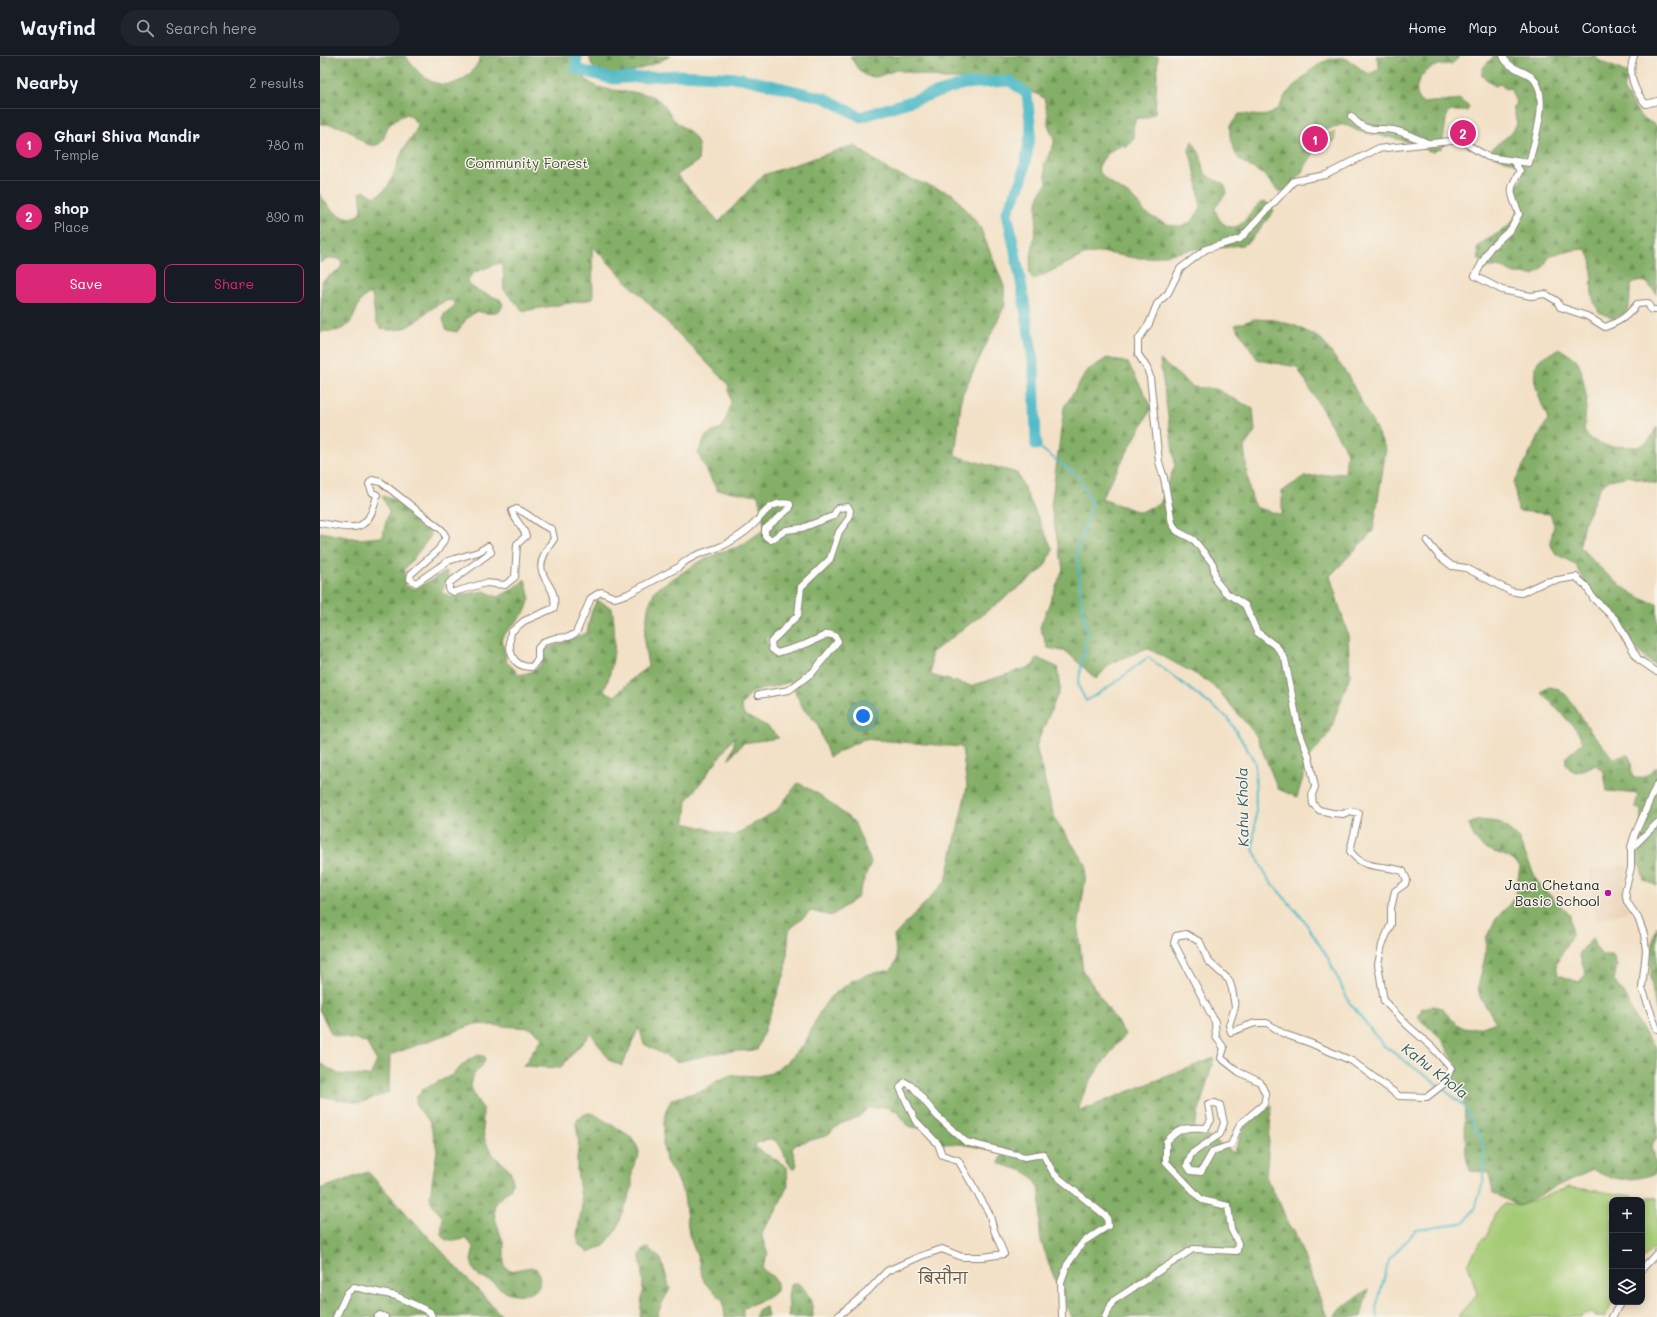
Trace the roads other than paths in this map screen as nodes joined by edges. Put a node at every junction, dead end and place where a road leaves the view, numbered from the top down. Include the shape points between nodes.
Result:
1 (1503, 56) edge
2 (1634, 56) edge
3 (1657, 101) edge
4 (1351, 116) dead end
5 (1430, 143) junction
6 (1514, 162) junction
7 (1657, 310) edge
8 (320, 523) edge
9 (1427, 541) dead end
10 (1657, 672) edge
11 (758, 696) dead end
12 (1657, 784) edge
13 (1657, 823) edge
14 (1631, 849) junction
15 (1657, 1029) edge
16 (1657, 1255) edge
17 (1645, 1266) edge
18 (1619, 1305) edge
19 (336, 1317) edge
20 (377, 1317) edge
21 (384, 1317) edge
22 (432, 1317) edge
23 (837, 1317) edge
24 (1062, 1317) edge
25 (1106, 1317) edge
26 (1612, 1317) edge

1 - 6 street via 1505,62 1532,77 1540,88 1539,123 1529,163
2 - 3 street via 1631,71 1634,88 1646,104
4 - 5 street via 1359,125 1374,130 1393,130
5 - 6 street via 1460,140 1488,158
5 - 25 street via 1377,149 1326,175 1294,181 1240,239 1206,249 1180,268 1168,293 1157,304 1149,324 1138,340 1138,354 1150,378 1159,462 1172,523 1177,531 1194,540 1213,564 1216,580 1225,592 1245,605 1257,632 1277,647 1285,660 1299,731 1309,758 1315,787 1312,795 1313,804 1319,810 1332,814 1350,811 1358,813 1350,851 1357,860 1369,865 1403,871 1406,876 1405,884 1395,891 1391,924 1382,945 1378,964 1384,1001 1451,1068 1445,1083 1427,1097 1399,1096 1352,1061 1284,1034 1267,1023 1255,1023 1231,1032 1229,1025 1235,1007 1229,980 1208,961 1200,942 1186,934 1176,936 1174,943 1215,1022 1216,1037 1224,1048 1221,1058 1239,1072 1260,1082 1266,1095 1264,1104 1240,1124 1232,1145 1213,1151 1201,1172 1191,1171 1188,1165 1191,1154 1220,1134 1224,1122 1220,1105 1208,1104 1211,1120 1206,1128 1175,1131 1166,1142 1166,1162 1202,1200 1228,1206 1231,1228 1238,1243 1237,1251 1193,1249 1113,1301
6 - 7 street via 1520,171 1510,192 1519,214 1511,229 1490,248 1475,276 1502,290 1530,296 1545,294 1558,301 1560,307 1587,316 1605,327 1618,322 1637,304 1648,303 1651,310
8 - 11 street via 363,526 370,515 376,495 369,484 372,480 381,482 442,530 446,537 438,550 411,574 410,579 416,583 448,561 478,552 488,546 491,552 449,583 449,590 454,592 486,583 504,585 515,577 517,544 526,536 512,511 522,511 544,527 552,529 554,539 545,551 541,568 555,601 554,608 524,621 511,632 508,647 513,658 526,668 532,668 538,659 538,648 545,641 569,637 576,633 594,596 601,592 615,598 628,594 679,567 684,561 718,548 746,531 770,507 780,502 790,504 790,508 765,529 765,536 771,540 786,530 809,526 833,516 838,508 848,507 849,518 838,532 830,559 802,587 798,615 771,642 772,649 778,653 828,634 838,640 813,672 789,690
9 - 10 street via 1439,556 1452,566 1466,568 1510,591 1521,593 1545,582 1576,577 1586,586 1592,598 1616,620 1638,659
12 - 14 street
13 - 14 street
14 - 15 street via 1625,891 1627,902 1638,918 1644,934 1646,951 1642,988
16 - 17 street
18 - 26 street
19 - 22 street via 354,1286 396,1296 430,1312
20 - 21 street
23 - 24 street via 887,1271 921,1256 942,1249 962,1257 1004,1254 990,1214 958,1160 942,1155 938,1144 915,1120 900,1088 905,1082 913,1087 937,1116 966,1142 1025,1157 1043,1154 1054,1174 1107,1217 1108,1226 1083,1242 1067,1265 1061,1282

